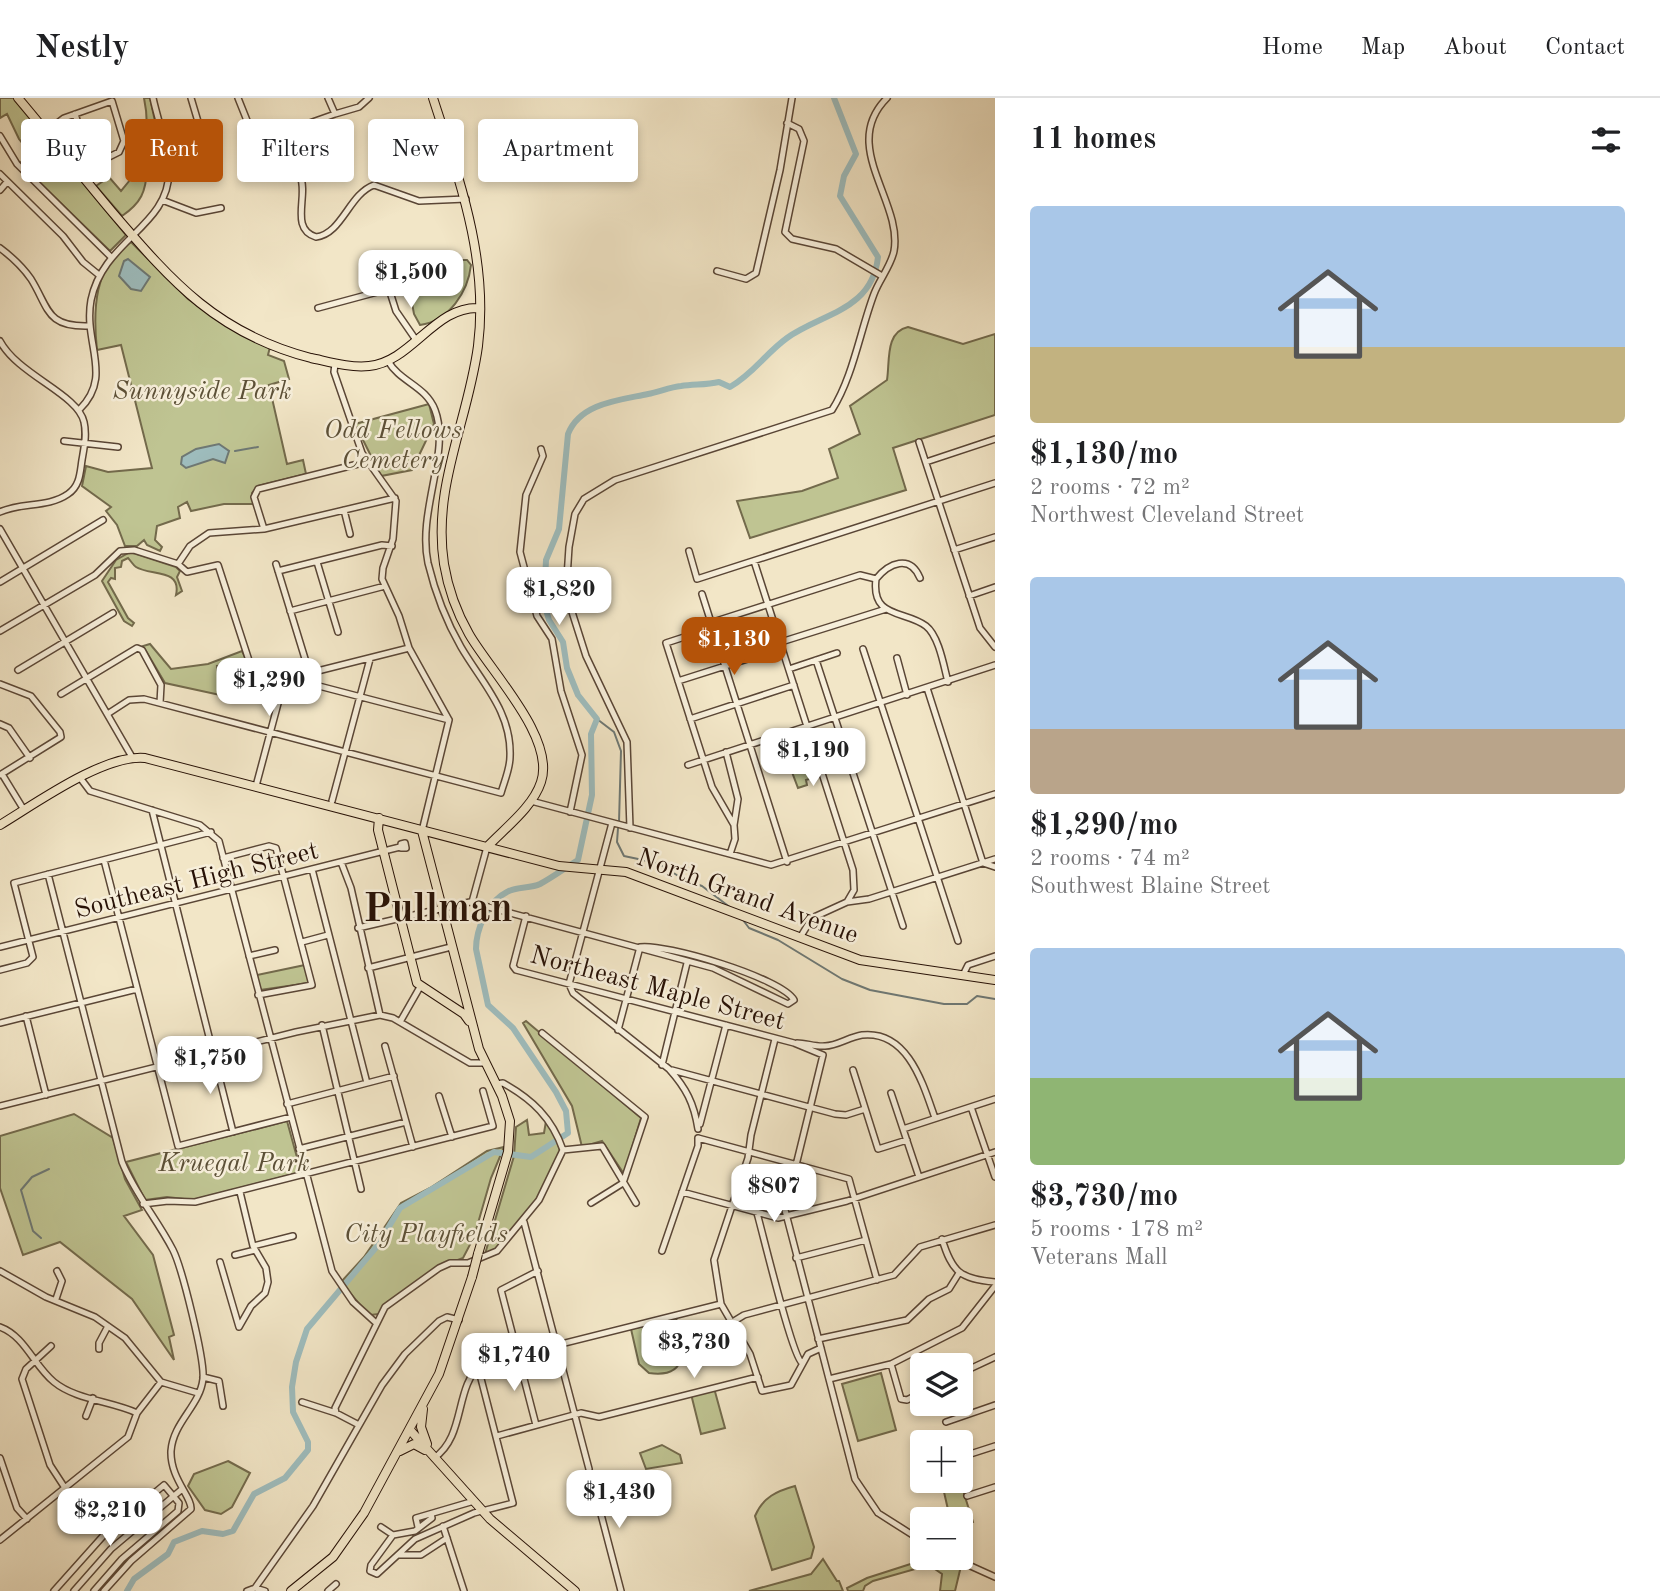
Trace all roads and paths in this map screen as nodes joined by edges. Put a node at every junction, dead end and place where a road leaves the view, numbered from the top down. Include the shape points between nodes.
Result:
1 (18, 98) edge
2 (153, 98) edge
3 (191, 98) edge
4 (239, 98) edge
5 (328, 98) edge
6 (369, 98) edge
7 (433, 98) edge
8 (792, 98) edge
9 (887, 98) edge
10 (75, 114) junction
11 (335, 114) junction
12 (35, 119) edge
13 (64, 119) edge
14 (158, 119) edge
15 (197, 119) edge
16 (787, 123) junction
17 (0, 136) edge
18 (0, 174) edge
19 (7, 182) junction
20 (87, 182) edge
21 (166, 182) edge
22 (302, 182) edge
23 (0, 190) edge
24 (466, 199) junction
25 (162, 200) junction
26 (221, 208) dead end
27 (132, 236) junction
28 (0, 248) edge
29 (110, 256) junction
30 (717, 271) dead end
31 (99, 275) junction
32 (880, 275) junction
33 (318, 308) dead end
34 (480, 308) junction
35 (88, 326) junction
36 (416, 340) junction
37 (0, 341) edge
38 (388, 361) junction
39 (335, 364) junction
40 (79, 410) junction
41 (995, 439) edge
42 (64, 441) dead end
43 (919, 442) dead end
44 (84, 445) junction
45 (118, 447) dead end
46 (541, 449) dead end
47 (366, 462) junction
48 (926, 462) junction
49 (995, 482) edge
50 (395, 498) junction
51 (938, 502) junction
52 (344, 510) junction
53 (0, 512) edge
54 (103, 520) dead end
55 (264, 528) junction
56 (0, 529) edge
57 (350, 534) dead end
58 (995, 537) edge
59 (391, 546) junction
60 (954, 550) junction
61 (689, 551) dead end
62 (754, 561) junction
63 (317, 562) junction
64 (177, 564) junction
65 (23, 569) junction
66 (920, 578) dead end
67 (876, 579) junction
68 (0, 582) edge
69 (385, 586) junction
70 (995, 587) edge
71 (702, 594) dead end
72 (969, 596) junction
73 (330, 600) junction
74 (769, 604) junction
75 (44, 605) junction
76 (886, 609) junction
77 (290, 611) junction
78 (113, 613) dead end
79 (711, 626) junction
80 (0, 631) edge
81 (338, 632) dead end
82 (66, 641) junction
83 (782, 645) junction
84 (995, 647) edge
85 (410, 648) junction
86 (863, 649) dead end
87 (837, 653) dead end
88 (897, 658) dead end
89 (370, 659) junction
90 (816, 660) junction
91 (724, 667) junction
92 (993, 667) edge
93 (789, 668) junction
94 (18, 670) dead end
95 (492, 670) junction
96 (310, 674) junction
97 (87, 677) junction
98 (482, 677) junction
99 (293, 679) junction
100 (284, 681) junction
101 (678, 681) junction
102 (948, 682) junction
103 (0, 684) edge
104 (794, 685) junction
105 (927, 688) junction
106 (61, 694) dead end
107 (907, 695) junction
108 (360, 697) junction
109 (160, 703) junction
110 (881, 703) junction
111 (737, 704) junction
112 (108, 713) junction
113 (835, 717) junction
114 (690, 719) junction
115 (449, 720) junction
116 (0, 724) edge
117 (807, 726) junction
118 (271, 732) junction
119 (749, 745) junction
120 (726, 752) junction
121 (346, 753) junction
122 (132, 757) junction
123 (30, 758) junction
124 (703, 760) junction
125 (688, 765) dead end
126 (1, 775) edge
127 (435, 776) junction
128 (81, 779) junction
129 (256, 786) junction
130 (995, 794) edge
131 (332, 801) dead end
132 (531, 801) junction
133 (964, 804) junction
134 (152, 810) junction
135 (24, 811) junction
136 (570, 812) junction
137 (379, 818) junction
138 (918, 819) junction
139 (616, 824) junction
140 (0, 825) edge
141 (734, 825) junction
142 (630, 828) junction
143 (209, 830) junction
144 (422, 831) junction
145 (872, 834) junction
146 (450, 837) junction
147 (844, 843) junction
148 (160, 846) junction
149 (400, 847) dead end
150 (487, 847) junction
151 (384, 851) junction
152 (730, 854) junction
153 (223, 858) junction
154 (995, 859) edge
155 (104, 860) junction
156 (341, 862) junction
157 (787, 862) junction
158 (431, 863) junction
159 (983, 863) junction
160 (600, 867) junction
161 (995, 867) edge
162 (312, 869) junction
163 (48, 874) junction
164 (284, 877) junction
165 (937, 877) junction
166 (231, 889) junction
167 (891, 892) junction
168 (472, 902) junction
169 (847, 902) junction
170 (175, 903) junction
171 (441, 907) junction
172 (526, 916) junction
173 (118, 917) junction
174 (400, 918) junction
175 (903, 926) dead end
176 (358, 928) junction
177 (583, 930) junction
178 (62, 932) junction
179 (328, 935) junction
180 (801, 936) junction
181 (30, 940) junction
182 (958, 941) dead end
183 (302, 942) junction
184 (0, 947) edge
185 (451, 947) junction
186 (640, 947) junction
187 (275, 950) dead end
188 (248, 956) junction
189 (995, 956) edge
190 (410, 958) junction
191 (687, 963) junction
192 (368, 968) junction
193 (0, 970) edge
194 (963, 975) junction
195 (995, 980) edge
196 (569, 984) junction
197 (420, 988) junction
198 (137, 989) junction
199 (258, 995) junction
200 (465, 999) junction
201 (627, 999) junction
202 (81, 1002) junction
203 (460, 1011) junction
204 (677, 1012) junction
205 (380, 1015) junction
206 (26, 1016) junction
207 (350, 1020) junction
208 (400, 1022) junction
209 (0, 1023) edge
210 (322, 1025) junction
211 (726, 1026) junction
212 (473, 1027) junction
213 (618, 1030) junction
214 (542, 1033) dead end
215 (270, 1038) junction
216 (775, 1039) junction
217 (794, 1043) junction
218 (385, 1046) dead end
219 (479, 1049) junction
220 (213, 1053) junction
221 (485, 1063) junction
222 (473, 1064) junction
223 (662, 1065) junction
224 (156, 1067) junction
225 (669, 1069) junction
226 (853, 1070) dead end
227 (394, 1076) junction
228 (102, 1081) junction
229 (711, 1081) junction
230 (367, 1083) junction
231 (496, 1084) junction
232 (338, 1090) junction
233 (483, 1091) dead end
234 (891, 1093) dead end
235 (761, 1094) junction
236 (46, 1095) junction
237 (439, 1096) dead end
238 (995, 1099) edge
239 (287, 1104) junction
240 (0, 1106) edge
241 (971, 1107) junction
242 (704, 1108) junction
243 (811, 1108) junction
244 (695, 1109) junction
245 (865, 1109) junction
246 (291, 1117) junction
247 (935, 1118) junction
248 (406, 1122) junction
249 (698, 1129) junction
250 (903, 1129) junction
251 (233, 1132) junction
252 (350, 1136) junction
253 (452, 1137) junction
254 (698, 1138) junction
255 (906, 1140) junction
256 (413, 1147) junction
257 (299, 1149) junction
258 (563, 1150) junction
259 (749, 1151) junction
260 (995, 1152) edge
261 (987, 1154) junction
262 (356, 1162) junction
263 (797, 1165) junction
264 (305, 1175) junction
265 (919, 1177) junction
266 (995, 1177) edge
267 (623, 1183) junction
268 (362, 1189) dead end
269 (240, 1192) junction
270 (682, 1192) junction
271 (855, 1198) junction
272 (591, 1203) dead end
273 (636, 1203) dead end
274 (143, 1204) junction
275 (731, 1206) junction
276 (757, 1213) junction
277 (786, 1216) junction
278 (524, 1222) junction
279 (995, 1225) edge
280 (293, 1236) dead end
281 (942, 1239) junction
282 (866, 1240) junction
283 (254, 1248) junction
284 (662, 1251) dead end
285 (235, 1255) dead end
286 (483, 1255) junction
287 (796, 1258) junction
288 (220, 1262) dead end
289 (0, 1271) edge
290 (57, 1271) dead end
291 (538, 1271) junction
292 (959, 1273) junction
293 (877, 1280) junction
294 (995, 1284) edge
295 (807, 1298) junction
296 (56, 1299) junction
297 (721, 1304) junction
298 (781, 1306) junction
299 (459, 1320) junction
300 (375, 1322) junction
301 (731, 1323) junction
302 (108, 1326) junction
303 (0, 1327) edge
304 (818, 1339) junction
305 (557, 1344) junction
306 (51, 1346) dead end
307 (821, 1348) junction
308 (99, 1349) dead end
309 (517, 1354) junction
310 (995, 1357) edge
311 (35, 1362) junction
312 (802, 1363) junction
313 (891, 1364) junction
314 (478, 1367) junction
315 (973, 1367) edge
316 (203, 1377) junction
317 (758, 1377) junction
318 (829, 1379) junction
319 (161, 1382) junction
320 (198, 1394) junction
321 (93, 1398) junction
322 (910, 1398) edge
323 (302, 1402) dead end
324 (423, 1405) junction
325 (995, 1405) edge
326 (223, 1406) dead end
327 (137, 1413) junction
328 (336, 1413) junction
329 (575, 1414) junction
330 (86, 1416) dead end
331 (946, 1422) dead end
332 (359, 1425) junction
333 (536, 1425) junction
334 (410, 1430) junction
335 (497, 1436) junction
336 (995, 1446) edge
337 (398, 1453) junction
338 (973, 1453) edge
339 (432, 1455) junction
340 (1, 1461) edge
341 (995, 1486) edge
342 (65, 1488) junction
343 (181, 1490) junction
344 (173, 1495) junction
345 (967, 1496) dead end
346 (474, 1501) junction
347 (484, 1512) junction
348 (27, 1519) junction
349 (443, 1526) junction
350 (381, 1527) dead end
351 (910, 1534) edge
352 (393, 1535) junction
353 (447, 1538) junction
354 (0, 1540) edge
355 (402, 1554) junction
356 (973, 1567) edge
357 (995, 1577) edge
358 (336, 1584) dead end
359 (255, 1588) junction
360 (54, 1591) edge
361 (74, 1591) edge
362 (93, 1591) edge
363 (104, 1591) edge
364 (247, 1591) edge
365 (265, 1591) edge
366 (291, 1591) edge
367 (328, 1591) edge
368 (464, 1591) edge
369 (575, 1591) edge
370 (581, 1591) edge
371 (621, 1591) edge

1 - 12 main road
2 - 14 street
3 - 15 street
4 - 11 street via 247,126 264,138
5 - 11 street
6 - 11 street via 359,107
7 - 24 main road
8 - 16 street
9 - 32 street via 873,118 869,144 894,233 894,250
10 - 10 street via 112,101 124,141 119,152 109,156 99,152 82,134
10 - 13 street
16 - 30 street via 756,273 746,279
16 - 32 street via 799,129 804,141 785,232 792,239 836,249
17 - 29 street via 17,164
18 - 19 street
19 - 23 street
19 - 31 street
20 - 27 main road
21 - 25 street
22 - 24 street via 302,225 316,237 328,233 363,191 374,186 419,201
24 - 34 main road via 478,261
25 - 26 street via 196,213
25 - 27 street
27 - 29 street
27 - 39 main road via 175,285 214,314 278,348
28 - 35 street via 24,270 48,313 67,325
29 - 31 street
31 - 35 street
32 - 142 street via 832,410 606,484 584,499 575,514 566,593 586,656 627,742
33 - 36 street via 393,288 396,311
34 - 36 main road via 457,312
34 - 95 main road via 474,368 444,485 441,528 453,598
35 - 40 street via 97,382
36 - 38 main road
37 - 40 street via 16,364
38 - 39 main road via 369,366
38 - 98 street via 423,390 435,411 440,439 425,529 428,561 450,626
39 - 47 street
40 - 44 street via 85,424
41 - 48 street
42 - 44 street
43 - 48 street
44 - 45 street
44 - 53 street via 80,474 71,492
46 - 136 street via 543,456 524,505 520,552 537,616 552,639 561,691 582,755
47 - 50 street
47 - 55 street via 258,489 254,497
48 - 51 street
49 - 51 street
50 - 52 street
50 - 59 street
51 - 60 street
51 - 62 street
52 - 55 street
52 - 57 street
54 - 65 street
55 - 64 street via 209,533
56 - 65 street
58 - 60 street
59 - 63 street
59 - 69 street via 383,568
60 - 72 street
61 - 62 street via 697,579
62 - 74 street
63 - 73 street
63 - 77 street via 277,567
64 - 75 street via 134,550 120,551 95,575
64 - 100 street via 190,572 214,565 220,569 257,681 268,685
65 - 68 street
65 - 75 street
66 - 67 street via 909,564 900,562
67 - 74 street via 860,575
67 - 76 street via 877,596
69 - 73 street
69 - 85 street
70 - 72 street
71 - 79 street
72 - 84 street via 980,628
73 - 77 street
73 - 81 street
74 - 79 street
74 - 83 street
75 - 80 street
75 - 82 street
76 - 83 street
76 - 102 street via 926,626
77 - 96 street
78 - 82 street
79 - 91 street
79 - 101 street via 666,643
82 - 94 street
82 - 97 street
83 - 91 street
83 - 93 street
85 - 89 street
85 - 115 street
86 - 110 street
87 - 90 street
88 - 107 street
89 - 96 street
89 - 108 street
90 - 93 street
90 - 113 street
91 - 101 street
91 - 111 street
92 - 102 street
93 - 104 street
95 - 98 street
95 - 132 main road via 542,751 543,775
96 - 99 street
97 - 106 street
97 - 109 street via 136,648 142,650 161,685
97 - 112 street
98 - 127 street via 507,729 510,759 501,793
99 - 100 street
99 - 108 street
100 - 118 street
101 - 114 street
102 - 105 street
103 - 123 street via 32,695 60,732 61,737
104 - 111 street
104 - 117 street
105 - 107 street
105 - 133 street
107 - 110 street
108 - 115 street
108 - 121 street
109 - 112 street via 136,698
109 - 118 street
110 - 113 street
110 - 138 street
111 - 114 street
111 - 119 street
112 - 122 street
113 - 117 street
113 - 145 street
114 - 124 street
115 - 127 street
116 - 123 street via 9,728
117 - 119 street
117 - 147 street
118 - 121 street
118 - 129 street
119 - 120 street
119 - 157 street
120 - 124 street
120 - 141 street via 738,799
121 - 127 street
121 - 131 street
122 - 128 main road
122 - 129 main road
123 - 126 street
124 - 125 street
124 - 141 street via 716,797
126 - 135 street
127 - 144 street
128 - 134 street via 90,791
128 - 135 main road
129 - 137 main road
130 - 133 street
132 - 136 street
132 - 150 main road
133 - 138 street
133 - 159 street
134 - 143 street
134 - 148 street
135 - 140 main road
136 - 139 street
137 - 144 main road
137 - 151 main road
138 - 145 street
138 - 165 street
139 - 142 street
139 - 160 street
141 - 152 street
142 - 152 street
143 - 148 street
143 - 153 street via 219,841
144 - 146 main road
144 - 158 main road
145 - 147 street
145 - 167 street
146 - 150 main road, North Grand Avenue
146 - 158 main road via 431,843
147 - 157 street
147 - 169 street via 855,881
148 - 155 street
148 - 170 street
149 - 151 street, Southeast High Street
150 - 160 main road, North Grand Avenue via 559,866
150 - 168 street
151 - 156 street, Southeast High Street
151 - 174 main road
152 - 157 street via 763,864
153 - 164 street via 269,846 277,850
153 - 166 street
154 - 159 street
155 - 163 street
155 - 173 street
156 - 162 street, Southeast High Street
156 - 176 street
158 - 171 main road
159 - 161 street
159 - 165 street
160 - 177 street
160 - 180 main road, North Grand Avenue via 626,872
162 - 164 street, Southeast High Street
162 - 179 street
163 - 178 street
163 - 181 street via 12,886
164 - 166 street, Southeast High Street
164 - 183 street
165 - 167 street
165 - 182 street
166 - 170 street, Southeast High Street
166 - 188 street
167 - 169 street
167 - 175 street
168 - 171 street
168 - 172 street
169 - 180 street via 812,919
170 - 173 street, Southeast High Street
170 - 220 street
171 - 174 street
171 - 185 main road
172 - 177 street
172 - 196 street, Northeast Maple Street via 513,965 516,970
173 - 178 street, Southeast High Street
173 - 198 street
174 - 176 street
174 - 190 main road
176 - 192 street
177 - 186 street
177 - 196 street
178 - 181 street, Southeast High Street
178 - 202 street
179 - 183 street
179 - 207 street
180 - 194 main road, North Grand Avenue via 860,960
181 - 184 street, Southeast High Street
181 - 193 street via 31,961
183 - 199 street via 312,985
185 - 190 street
185 - 200 main road
186 - 191 street
186 - 191 street via 724,965 766,980 794,1000 788,1004 713,968
186 - 201 street
187 - 188 street
188 - 199 street
189 - 194 street via 968,965
190 - 192 street
190 - 197 main road
191 - 204 street
192 - 205 street
194 - 195 main road, North Grand Avenue
196 - 201 street, Northeast Maple Street
196 - 213 street via 573,993
197 - 203 main road
197 - 208 street
198 - 202 street
198 - 224 street
199 - 215 street
200 - 203 main road
200 - 212 main road
201 - 204 street, Northeast Maple Street
201 - 213 street
202 - 206 street
202 - 228 street
203 - 212 main road
204 - 211 street, Northeast Maple Street
204 - 223 street
205 - 207 street
205 - 208 street
206 - 209 street
206 - 236 street
207 - 210 street
207 - 230 street
208 - 222 street
210 - 215 street
210 - 232 street
211 - 216 street, Northeast Maple Street
211 - 229 street
212 - 219 main road
213 - 223 street
214 - 267 street via 646,1120
215 - 220 street
215 - 239 street
216 - 217 street, Northeast Maple Street
216 - 235 street
217 - 243 street, Northeast Maple Street via 824,1057
217 - 247 street, Northeast Maple Street via 825,1046 871,1035 891,1041 916,1069
218 - 227 street
219 - 221 main road
219 - 222 street
220 - 224 street
220 - 251 street
221 - 222 street
221 - 231 main road
223 - 225 street
224 - 228 street
224 - 251 street via 177,1146
225 - 229 street
225 - 244 street via 685,1087
226 - 245 street
227 - 230 street
227 - 248 street
228 - 236 street
228 - 274 street via 122,1162
229 - 235 street
229 - 242 street
230 - 232 street
231 - 258 street via 503,1083 532,1102 552,1123
231 - 286 main road via 508,1113 510,1144
232 - 239 street
232 - 252 street
233 - 253 street via 493,1126
234 - 250 street
235 - 243 street
235 - 259 street
236 - 240 street
237 - 253 street
238 - 241 street
239 - 246 street
241 - 247 street
241 - 261 street
242 - 244 street
242 - 249 street
243 - 245 street via 843,1115
243 - 263 street
244 - 249 street
245 - 255 street via 878,1149
246 - 251 street
246 - 257 street
247 - 250 street
248 - 252 street
248 - 256 street
249 - 254 street
250 - 255 street
252 - 257 street
252 - 262 street
253 - 256 street
254 - 259 street
254 - 270 street
255 - 265 street
256 - 262 street
257 - 264 street
258 - 267 street via 602,1146
258 - 278 street
259 - 263 street
259 - 275 street
260 - 261 street
261 - 265 street
261 - 266 street
262 - 264 street
262 - 268 street
263 - 271 street via 849,1179
263 - 277 street
264 - 269 street
264 - 300 street via 332,1271 347,1295
265 - 271 street
267 - 272 street
267 - 273 street
269 - 274 street via 195,1202
269 - 283 street
270 - 275 street
270 - 284 street
271 - 277 street
271 - 282 street
274 - 316 street via 175,1256
275 - 276 street
275 - 297 street via 714,1260
276 - 277 street
276 - 298 street
277 - 287 street
278 - 286 street via 497,1251
278 - 291 street
279 - 281 street
280 - 283 street
281 - 292 street via 950,1265
281 - 293 street via 920,1247 898,1273
282 - 287 street
282 - 293 street
283 - 285 street
283 - 288 street via 266,1268 267,1287 239,1327
286 - 299 main road, bridge
286 - 300 street via 439,1268 385,1307
287 - 295 street
289 - 296 street
290 - 296 street via 62,1281
291 - 305 street
291 - 309 street via 501,1290
292 - 294 street
292 - 304 street via 949,1289 929,1298 907,1320
293 - 295 street
294 - 313 street via 962,1328
295 - 298 street
295 - 304 street
296 - 302 street
297 - 301 street
297 - 305 street
298 - 301 street
298 - 312 street via 794,1355
299 - 324 main road
299 - 332 street via 443,1319 411,1348
300 - 328 street
301 - 317 street via 747,1347
302 - 308 street
302 - 319 street via 125,1338
303 - 311 street via 16,1337
304 - 307 street
305 - 309 street
305 - 329 street
306 - 311 street
307 - 312 street
307 - 318 street
309 - 314 street
309 - 333 street
310 - 315 street
311 - 321 street via 61,1387
311 - 342 street via 24,1373 23,1385 50,1465
312 - 317 street via 790,1385 762,1391
313 - 318 street
313 - 322 street via 901,1399
314 - 335 street
314 - 339 street via 450,1442
316 - 320 street
316 - 326 street via 219,1381
317 - 329 street via 599,1417
318 - 351 street via 862,1493 885,1520
319 - 320 street
319 - 327 street
320 - 343 street via 172,1442 172,1467
321 - 327 street
321 - 330 street
323 - 328 street
324 - 334 main road
324 - 339 main road via 422,1431
325 - 331 street
327 - 342 street via 128,1437
328 - 332 street
329 - 333 street
329 - 371 street
332 - 359 street via 313,1506
333 - 335 street
334 - 337 main road
334 - 339 main road
335 - 347 street via 513,1503
336 - 338 street
337 - 339 main road via 415,1444
337 - 366 main road via 344,1543 321,1569
339 - 346 main road
340 - 348 street via 17,1508
341 - 345 street
342 - 348 street
343 - 344 street
343 - 363 street via 192,1504 191,1510 131,1561
344 - 360 street via 164,1485 104,1535
344 - 361 street via 111,1549
344 - 362 street via 178,1511
346 - 347 main road
346 - 352 street via 431,1514 415,1531
347 - 349 street
347 - 369 main road
347 - 370 main road
348 - 354 street
349 - 353 street
349 - 355 street via 415,1539
350 - 352 street
352 - 355 street via 370,1571 379,1573
353 - 355 street via 426,1552
353 - 368 street
356 - 357 street
358 - 367 street
359 - 364 street
359 - 365 street

